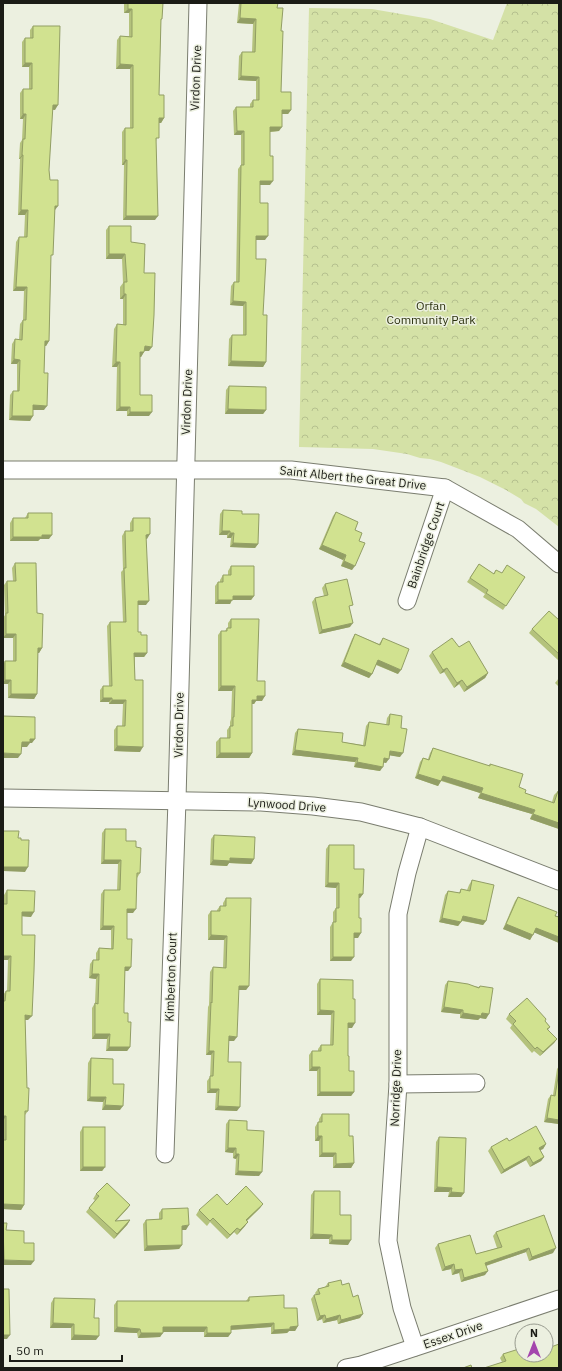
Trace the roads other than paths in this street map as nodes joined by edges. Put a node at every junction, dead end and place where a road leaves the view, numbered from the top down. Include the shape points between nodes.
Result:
1 (198, 3) edge
2 (3, 470) edge
3 (186, 470) junction
4 (445, 488) junction
5 (559, 564) edge
6 (406, 601) dead end
7 (3, 798) edge
8 (177, 800) junction
9 (420, 827) junction
10 (559, 881) edge
11 (398, 1084) junction
12 (476, 1084) dead end
13 (165, 1154) dead end
14 (559, 1299) edge
15 (415, 1347) junction
16 (346, 1368) edge

1 - 3 street, Virdon Drive
2 - 3 street, Saint Albert the Great Drive
3 - 4 street, Saint Albert the Great Drive via 291,470
3 - 8 street, Virdon Drive
4 - 5 street, Saint Albert the Great Drive via 518,529
4 - 6 street, Bainbridge Court
7 - 8 street, Lynwood Drive
8 - 9 street, Lynwood Drive via 312,806 361,812
8 - 13 street, Kimberton Court
9 - 10 street, Lynwood Drive
9 - 11 street, Norridge Drive via 398,914
11 - 12 street
11 - 15 street, Norridge Drive via 388,1241 402,1308
14 - 15 street, Essex Drive
15 - 16 street, Essex Drive

